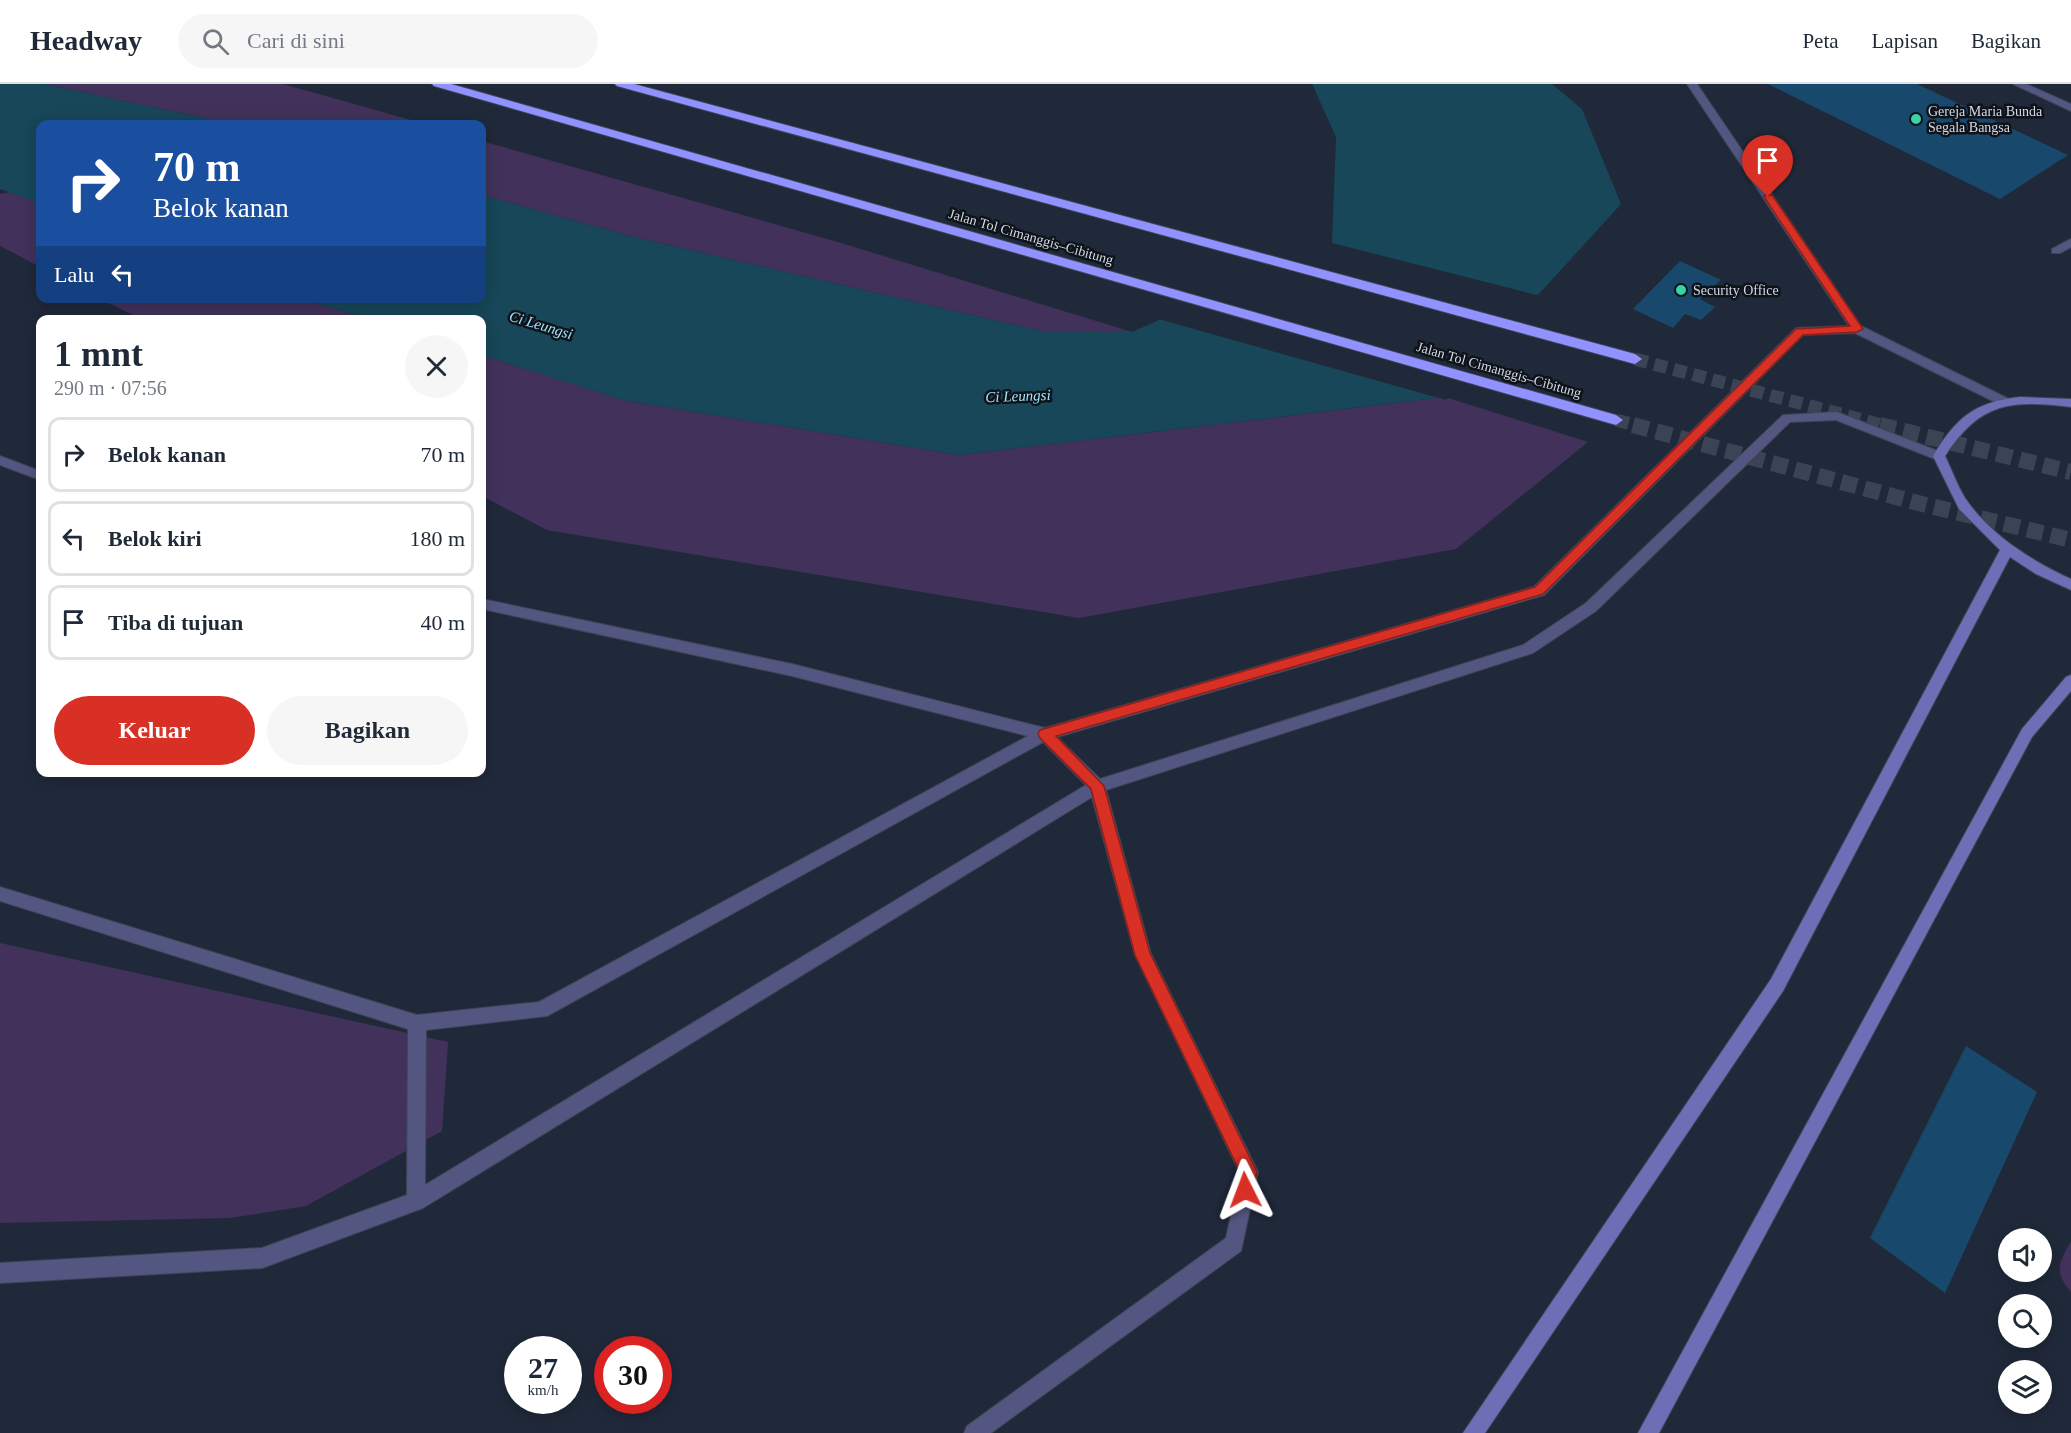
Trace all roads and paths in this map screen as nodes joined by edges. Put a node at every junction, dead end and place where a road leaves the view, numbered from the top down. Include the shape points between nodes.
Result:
1 (438, 84) edge
2 (621, 84) edge
3 (1692, 84) edge
4 (2018, 84) edge
5 (2071, 108) edge
6 (2071, 242) edge
7 (2056, 251) dead end
8 (1857, 329) junction
9 (1635, 359) tunnel mouth
10 (2005, 402) junction
11 (2071, 403) edge
12 (1616, 420) tunnel mouth
13 (1939, 456) junction
14 (0, 460) edge
15 (36, 474) edge
16 (2007, 550) junction
17 (2071, 585) edge
18 (486, 605) edge
19 (2071, 681) edge
20 (1045, 734) junction
21 (1097, 786) junction
22 (0, 894) edge
23 (417, 1023) junction
24 (416, 1201) junction
25 (0, 1273) edge
26 (974, 1433) edge
27 (1473, 1433) edge
28 (1648, 1433) edge

1 - 12 highway, Jalan Tol Cimanggis–Cibitung
2 - 9 highway
3 - 8 street
4 - 5 street
6 - 7 street
8 - 10 street
8 - 20 street via 1800,331 1539,591
10 - 11 street
10 - 13 street via 1973,414
13 - 16 street via 1963,505
13 - 21 street via 1837,416 1787,418 1591,607 1528,648
14 - 15 street
16 - 17 street
16 - 27 street via 1777,986
18 - 20 street via 792,670
19 - 28 street via 2027,733
20 - 21 street
20 - 23 street via 541,1010
21 - 24 street
21 - 26 street via 1143,955 1249,1172 1234,1244
22 - 23 street
23 - 24 street
24 - 25 street via 262,1258

